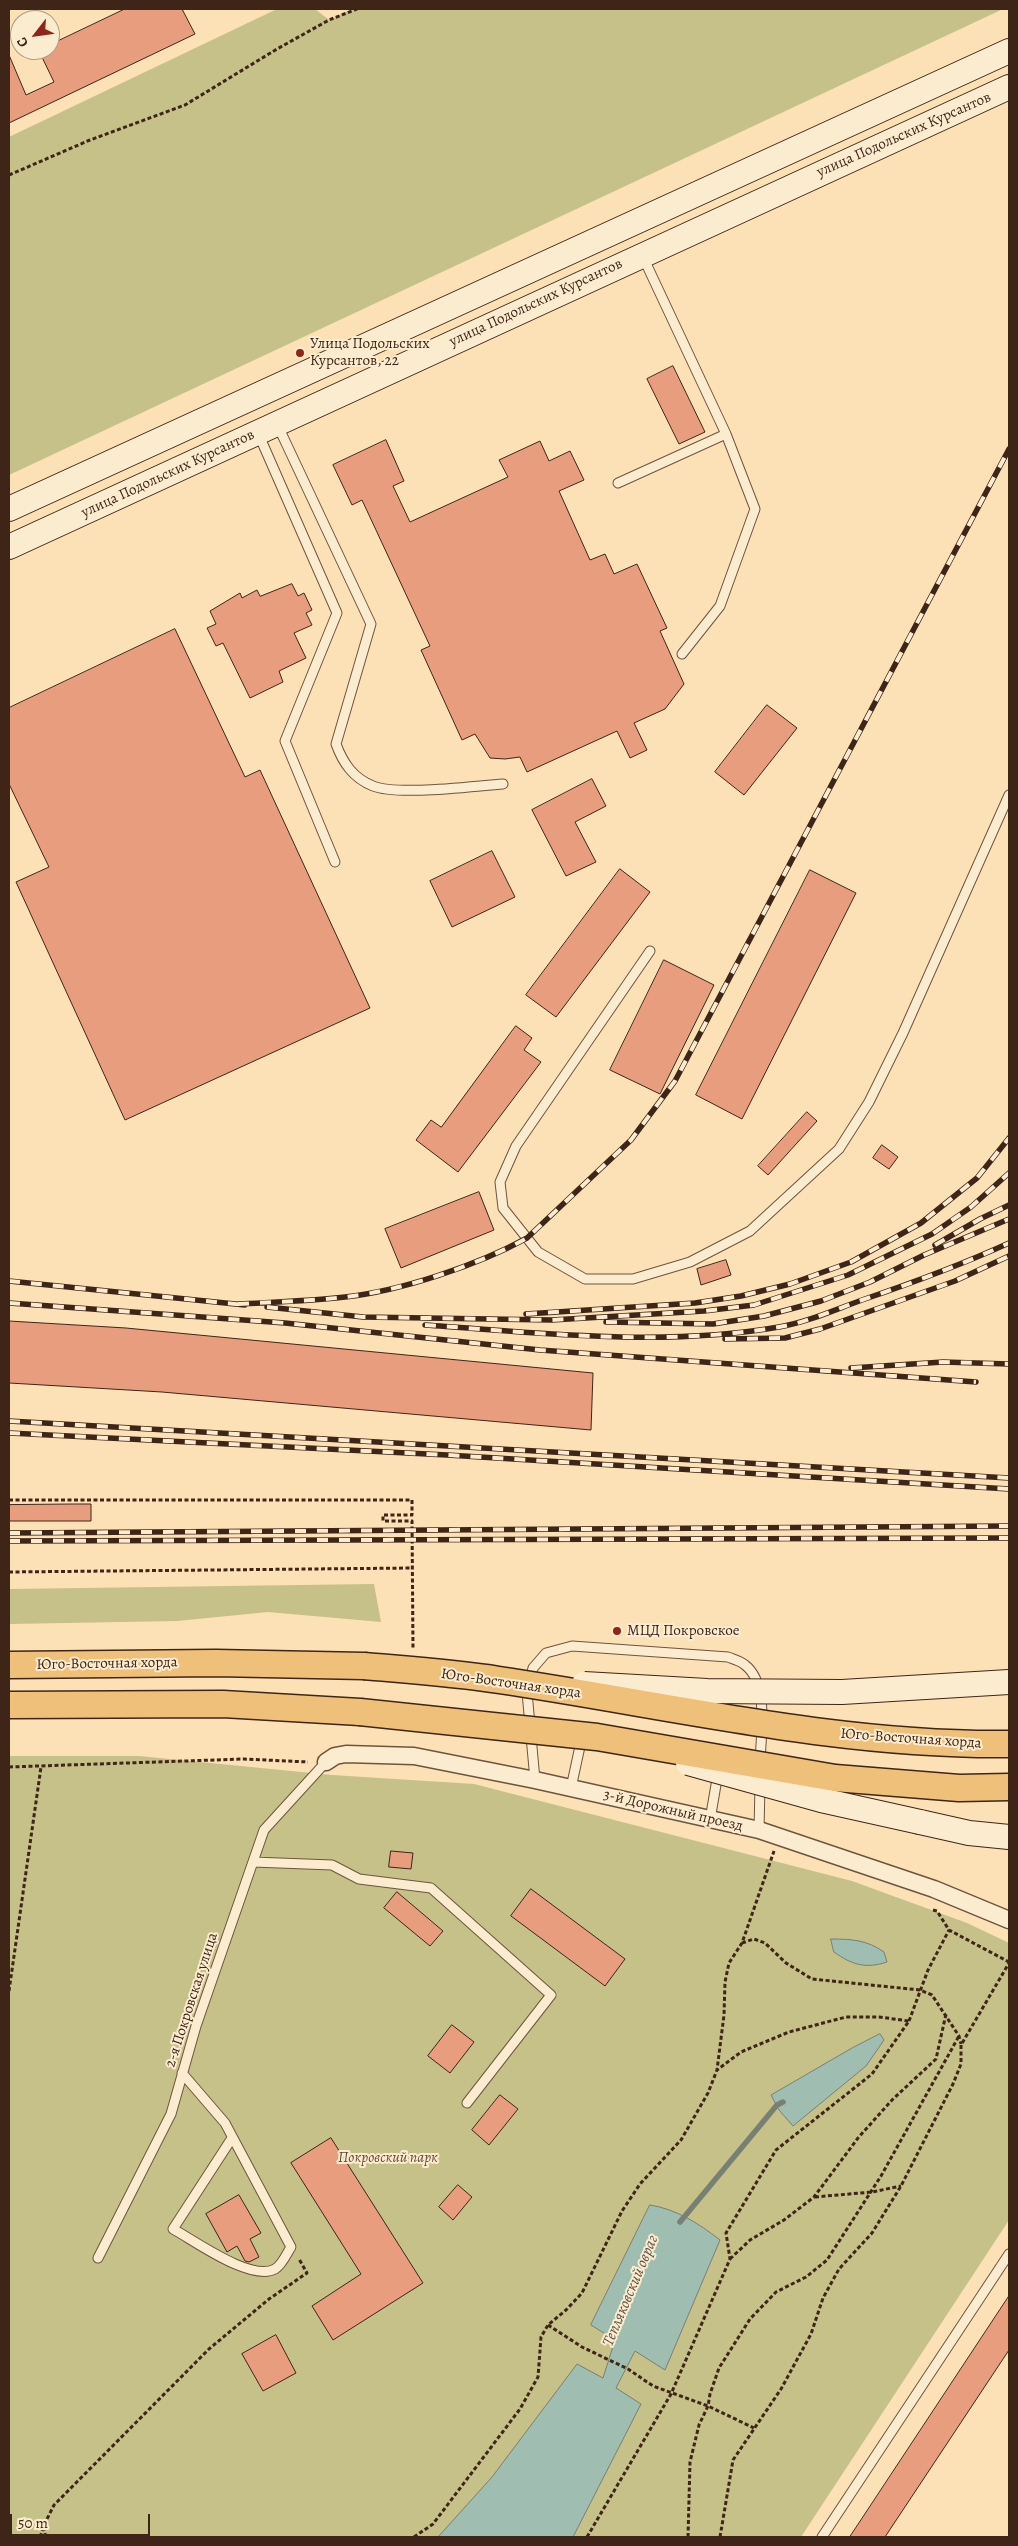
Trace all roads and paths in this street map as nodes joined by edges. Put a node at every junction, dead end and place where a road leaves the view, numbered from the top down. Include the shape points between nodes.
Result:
1 (357, 9) edge
2 (1009, 51) edge
3 (1009, 87) edge
4 (9, 175) edge
5 (642, 255) junction
6 (267, 428) junction
7 (726, 434) junction
8 (618, 483) dead end
9 (9, 509) edge
10 (9, 546) edge
11 (682, 654) dead end
12 (504, 784) dead end
13 (1009, 795) edge
14 (334, 862) dead end
15 (650, 951) dead end
16 (9, 1500) edge
17 (9, 1572) edge
18 (9, 1665) edge
19 (498, 1680) junction
20 (1009, 1682) edge
21 (9, 1705) edge
22 (597, 1737) junction
23 (1009, 1744) edge
24 (326, 1762) junction
25 (9, 1767) edge
26 (41, 1767) junction
27 (535, 1780) junction
28 (1009, 1787) edge
29 (571, 1788) junction
30 (710, 1820) junction
31 (759, 1830) junction
32 (1009, 1838) edge
33 (783, 1853) dead end
34 (253, 1862) junction
35 (929, 1908) dead end
36 (1009, 1920) edge
37 (949, 1930) junction
38 (742, 1943) junction
39 (1009, 1963) edge
40 (920, 1990) junction
41 (9, 1991) edge
42 (946, 2014) junction
43 (909, 2021) junction
44 (959, 2036) junction
45 (961, 2045) junction
46 (717, 2070) junction
47 (182, 2073) junction
48 (467, 2103) dead end
49 (232, 2138) junction
50 (901, 2186) junction
51 (872, 2192) junction
52 (814, 2197) junction
53 (291, 2247) junction
54 (1009, 2254) edge
55 (98, 2258) dead end
56 (730, 2259) junction
57 (548, 2324) junction
58 (672, 2394) junction
59 (708, 2406) junction
60 (754, 2428) junction
61 (43, 2527) junction
62 (40, 2537) edge
63 (46, 2537) edge
64 (414, 2537) edge
65 (587, 2537) edge
66 (688, 2537) edge
67 (720, 2537) edge
68 (822, 2537) edge

1 - 4 path via 329,20 277,49 185,105 90,140
2 - 9 main road, улица Подольских Курсантов
3 - 5 main road, улица Подольских Курсантов
5 - 6 main road, улица Подольских Курсантов
5 - 7 lane
6 - 10 main road, улица Подольских Курсантов
6 - 12 lane via 371,624 336,744 342,762 373,786 398,791
6 - 14 lane via 337,613 285,742
7 - 8 lane
7 - 11 lane via 755,509 720,606
13 - 15 lane via 903,1033 869,1102 839,1149 750,1231 690,1262 633,1279 585,1279 538,1252 503,1208 500,1182 516,1146
16 - 17 path via 412,1500 412,1515 383,1515 383,1521 412,1521 413,1568
18 - 19 main road, Юго-Восточная хорда, bridge via 216,1663 364,1666
19 - 20 main road, bridge via 707,1691 833,1692
19 - 23 main road, Юго-Восточная хорда, bridge via 841,1735
21 - 22 main road, bridge via 224,1704 360,1712
22 - 28 main road, bridge via 835,1778 960,1788
22 - 32 main road, bridge via 821,1800 969,1833
24 - 26 path via 244,1759
24 - 27 street, 3-й Дорожный проезд via 346,1754 414,1756
24 - 34 lane, 2-я Покровская улица via 264,1830
25 - 26 path
26 - 41 path
27 - 29 street, 3-й Дорожный проезд
27 - 31 lane via 527,1692 533,1668 546,1653 572,1646 728,1657 745,1665 757,1679 761,1701
29 - 30 street, 3-й Дорожный проезд
29 - 30 lane via 584,1728 721,1754
30 - 31 street, 3-й Дорожный проезд
31 - 36 street, 3-й Дорожный проезд via 934,1889
33 - 38 path via 774,1850
34 - 47 lane, 2-я Покровская улица
34 - 48 lane via 332,1866 359,1879 431,1888 551,1994
35 - 37 path via 937,1911
37 - 39 path
37 - 40 path
38 - 40 path via 754,1939 765,1943 786,1963 812,1979
38 - 46 path via 729,1963 725,1982
39 - 45 path
40 - 42 path via 932,1995
40 - 43 path
42 - 44 path
42 - 52 path via 936,2059 892,2100 858,2138
43 - 46 path via 846,2017 789,2032 741,2052
43 - 56 path via 872,2074 776,2150 726,2233
44 - 45 path
44 - 51 path
45 - 50 path via 961,2064 954,2084
46 - 57 path via 708,2093 681,2140 640,2184 622,2211 582,2293
47 - 49 lane via 225,2123
47 - 55 lane, 2-я Покровская улица via 170,2114
49 - 53 lane
49 - 53 lane via 173,2229 254,2272 277,2268
50 - 51 path
50 - 60 path via 872,2232 839,2269 823,2298 812,2334
51 - 52 path
51 - 59 path via 827,2260 806,2277 776,2292 750,2320 720,2368
52 - 56 path via 750,2240
53 - 61 path via 306,2273 268,2299 208,2349 54,2505
54 - 68 lane
56 - 58 path
57 - 58 path via 582,2347 628,2368 653,2386
57 - 64 path via 541,2337 538,2377 520,2409 433,2524
58 - 59 path
58 - 65 path
59 - 60 path
59 - 66 path via 699,2425 690,2462
60 - 67 path via 733,2460
61 - 62 path
61 - 63 path

